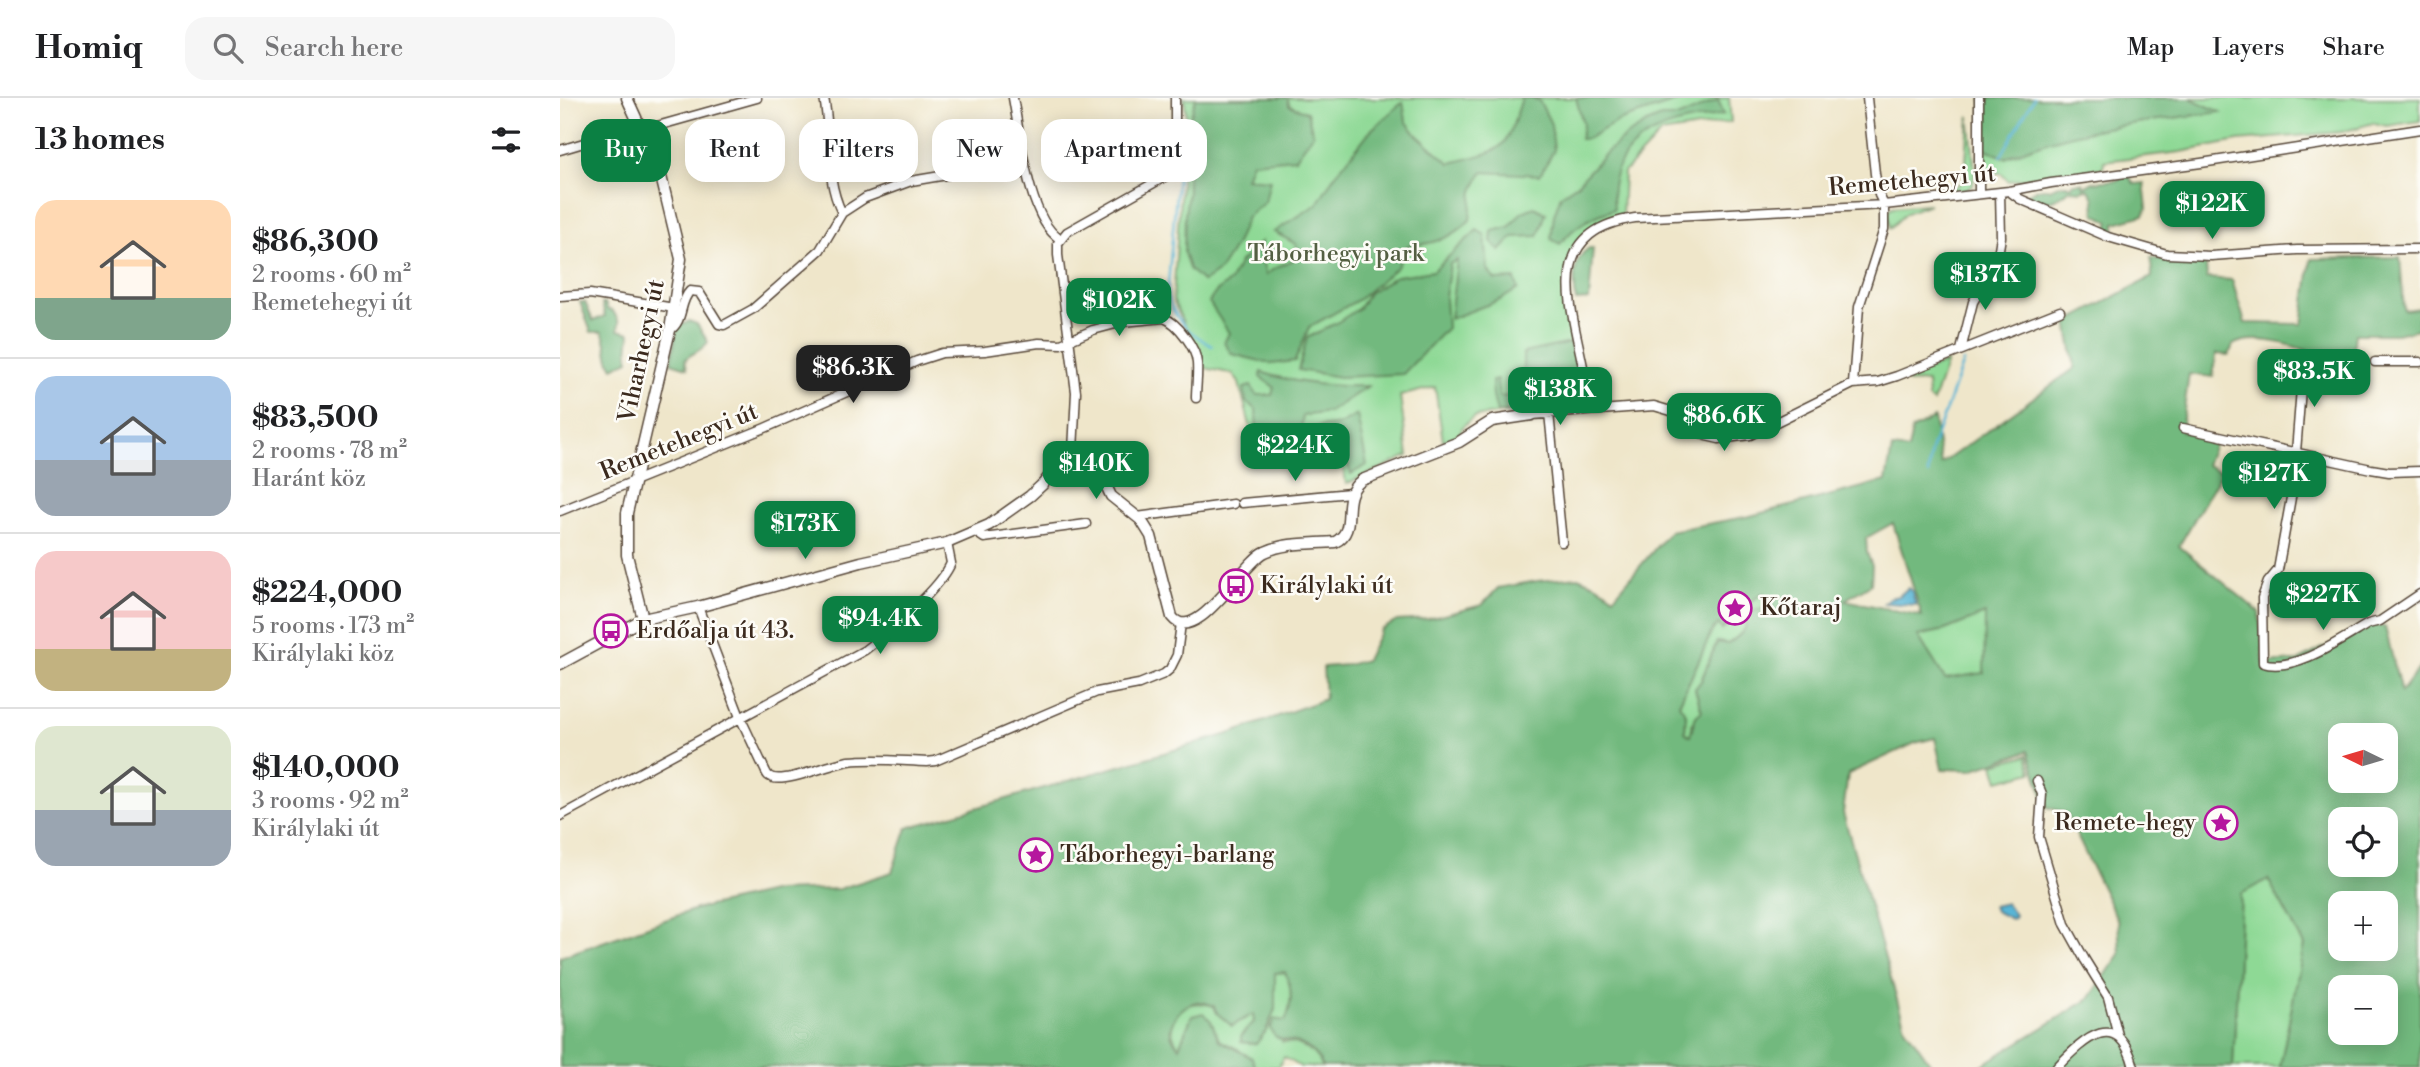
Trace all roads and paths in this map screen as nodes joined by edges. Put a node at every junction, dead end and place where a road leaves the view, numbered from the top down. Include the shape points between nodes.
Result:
1 (627, 98) edge
2 (757, 98) edge
3 (824, 98) edge
4 (1013, 98) edge
5 (1175, 98) edge
6 (1867, 98) edge
7 (1979, 98) edge
8 (638, 119) edge
9 (1017, 119) edge
10 (671, 120) edge
11 (2420, 130) edge
12 (581, 144) edge
13 (560, 150) edge
14 (1027, 173) edge
15 (932, 177) edge
16 (663, 182) edge
17 (2004, 192) junction
18 (1979, 194) junction
19 (1884, 205) junction
20 (842, 213) junction
21 (1060, 239) junction
22 (2420, 249) edge
23 (560, 296) edge
24 (674, 308) junction
25 (2060, 311) dead end
26 (670, 330) junction
27 (1070, 341) junction
28 (1961, 350) junction
29 (2375, 362) dead end
30 (2420, 362) edge
31 (2302, 363) dead end
32 (1853, 384) junction
33 (1196, 398) dead end
34 (1586, 410) junction
35 (1549, 413) junction
36 (1532, 415) joint
37 (2183, 428) dead end
38 (1073, 451) junction
39 (2298, 453) junction
40 (2420, 471) edge
41 (635, 480) junction
42 (1350, 493) junction
43 (560, 511) edge
44 (1138, 517) junction
45 (1086, 524) dead end
46 (975, 531) junction
47 (1562, 542) dead end
48 (947, 543) junction
49 (2420, 594) edge
50 (698, 607) junction
51 (643, 619) junction
52 (1181, 623) junction
53 (560, 664) edge
54 (740, 718) junction
55 (721, 727) junction
56 (747, 733) junction
57 (2037, 781) dead end
58 (560, 816) edge
59 (2118, 1035) junction
60 (2057, 1067) edge
61 (2134, 1067) edge

1 - 8 street, Viharhegyi út
2 - 10 street
3 - 20 street via 830,173
4 - 9 street
5 - 21 street via 1176,166 1172,174
6 - 19 street via 1875,174
7 - 18 street
11 - 17 street, Remetehegyi út
12 - 13 street
14 - 21 street via 1039,215
15 - 20 street via 865,198
16 - 24 street, Viharhegyi út via 681,258
17 - 18 street, Remetehegyi út
17 - 22 street via 2108,237 2167,254
17 - 28 street via 1997,261 1973,302
18 - 19 street, Remetehegyi út
19 - 32 street via 1881,244 1858,307
19 - 34 street, Remetehegyi út via 1635,218 1609,223 1592,233 1575,255 1568,280 1586,381
20 - 26 street via 820,250 753,310 719,324 699,292 690,291 678,323
21 - 27 street via 1058,255
23 - 24 street via 590,294
24 - 26 street, Viharhegyi út
25 - 28 street
26 - 41 street, Viharhegyi út
27 - 33 street, Remetehegyi út via 1123,322 1170,320 1194,352
27 - 38 street via 1077,409
27 - 41 street, Remetehegyi út via 932,356
28 - 32 street via 1878,382
29 - 30 street
31 - 39 street
32 - 34 street via 1750,435 1719,439 1654,406
34 - 35 street
35 - 36 street
35 - 47 street
36 - 42 street via 1492,421 1459,442 1362,480
37 - 39 street
38 - 44 street via 1092,456 1111,496
38 - 46 street via 1030,496
39 - 40 street via 2389,472
39 - 49 street via 2276,574 2262,598 2263,663 2298,661 2380,621
41 - 43 street, Remetehegyi út
41 - 51 street, Viharhegyi út via 627,513 627,555
42 - 44 street
42 - 52 street via 1348,528 1341,540 1264,552 1205,615
44 - 52 street via 1155,545 1172,617
45 - 46 street via 984,538
46 - 48 street
48 - 50 street
48 - 54 street via 951,563 942,580 886,633 846,661
50 - 51 street
50 - 54 street
51 - 53 street
52 - 56 street via 1177,655 1164,674 1097,692 935,761 870,759 774,778 767,775
54 - 55 street
54 - 56 street
55 - 56 street via 735,726
55 - 58 street
57 - 59 street via 2042,794 2039,837 2065,924 2108,997
59 - 60 street via 2105,1032 2088,1038
59 - 61 street

